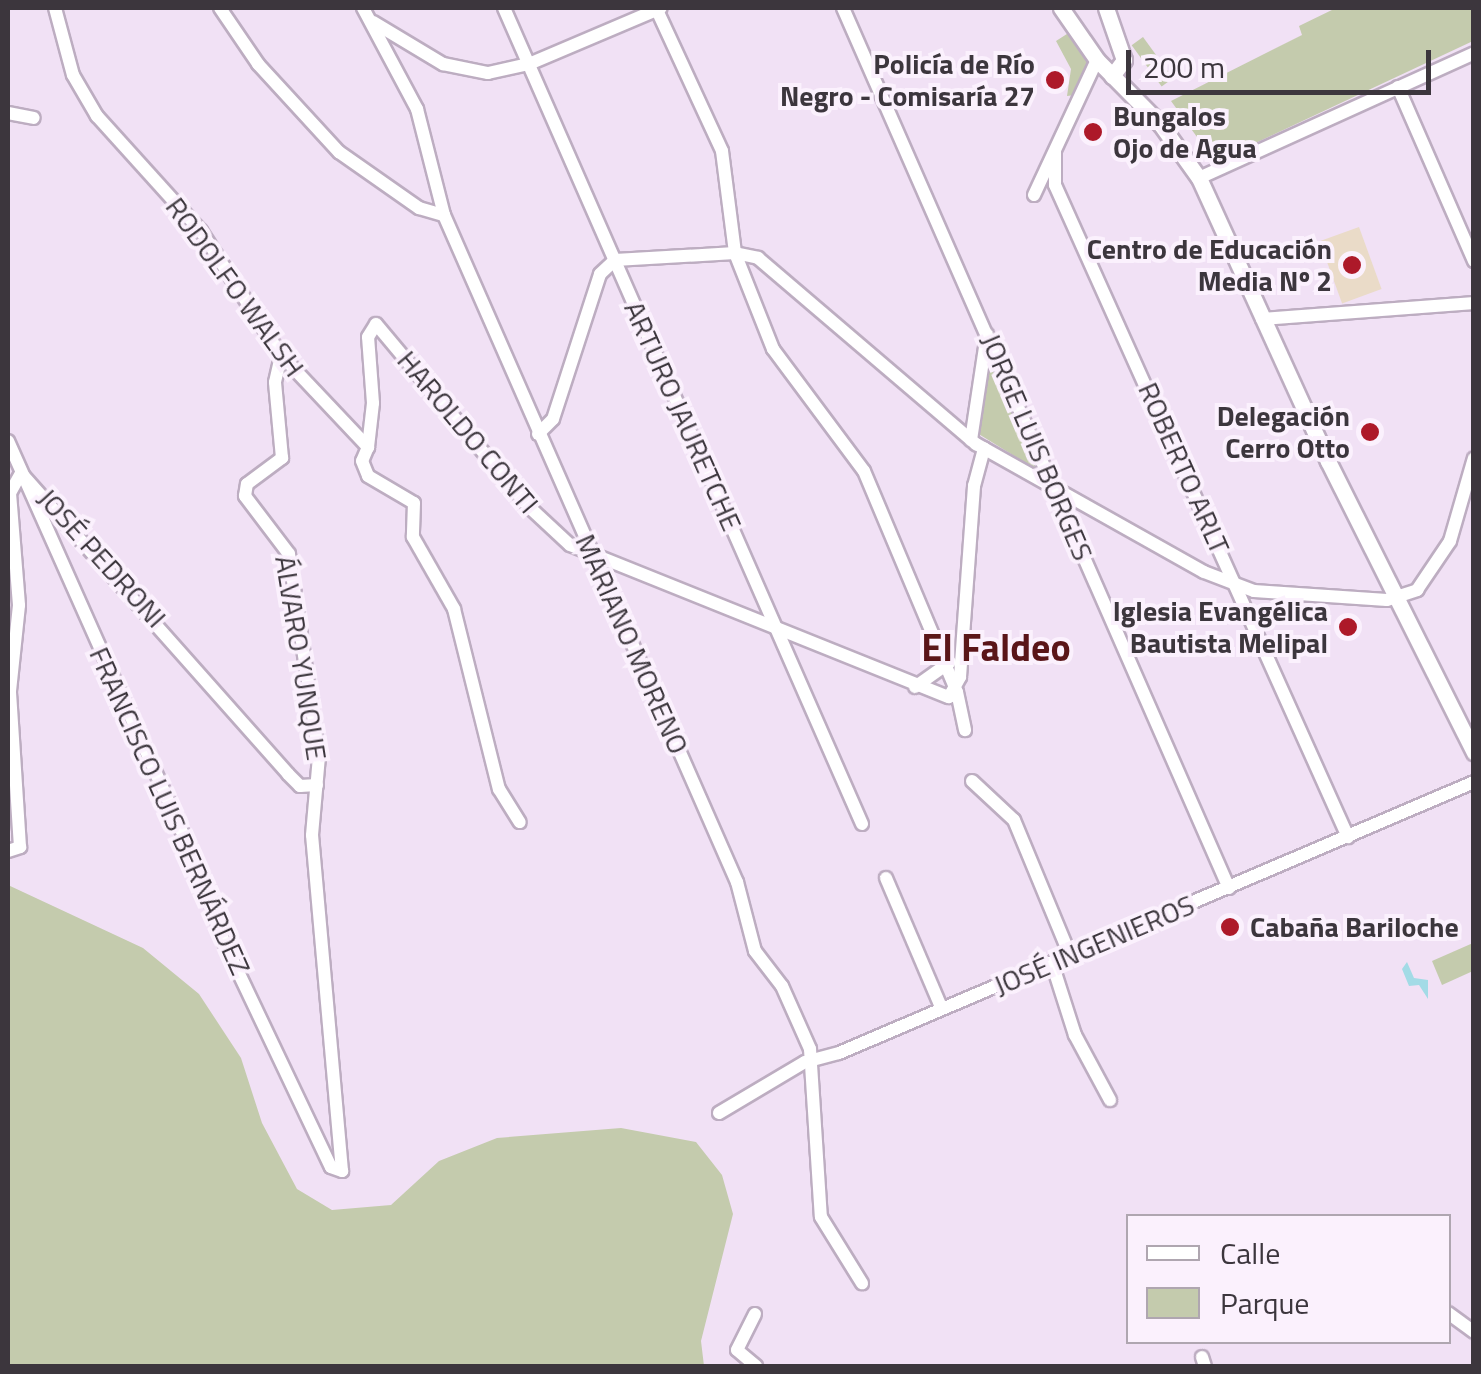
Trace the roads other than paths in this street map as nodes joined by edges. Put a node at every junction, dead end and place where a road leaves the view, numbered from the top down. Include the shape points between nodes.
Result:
1 (55, 8) edge
2 (220, 8) edge
3 (504, 8) edge
4 (658, 8) edge
5 (843, 8) edge
6 (1061, 8) edge
7 (1106, 8) edge
8 (365, 12) edge
9 (1474, 54) edge
10 (1097, 60) junction
11 (529, 64) junction
12 (1112, 76) junction
13 (1398, 87) junction
14 (8, 113) edge
15 (34, 118) dead end
16 (1056, 152) junction
17 (1199, 178) junction
18 (1034, 195) dead end
19 (444, 215) junction
20 (734, 254) junction
21 (615, 260) junction
22 (1474, 261) edge
23 (1474, 304) edge
24 (1262, 319) junction
25 (988, 332) junction
26 (281, 355) junction
27 (538, 434) junction
28 (970, 440) junction
29 (8, 441) edge
30 (368, 447) junction
31 (984, 448) junction
32 (1474, 458) edge
33 (21, 473) junction
34 (1056, 491) junction
35 (594, 559) junction
36 (1236, 586) junction
37 (1396, 599) junction
38 (775, 626) junction
39 (963, 653) junction
40 (944, 666) junction
41 (915, 687) junction
42 (957, 692) junction
43 (965, 730) dead end
44 (1474, 752) edge
45 (972, 782) dead end
46 (1474, 782) edge
47 (317, 785) junction
48 (520, 822) dead end
49 (862, 824) dead end
50 (1348, 837) junction
51 (14, 849) edge
52 (886, 878) dead end
53 (1230, 888) junction
54 (1070, 955) junction
55 (1052, 963) junction
56 (942, 1009) junction
57 (812, 1060) junction
58 (1110, 1100) dead end
59 (719, 1114) dead end
60 (342, 1172) joint
61 (862, 1282) dead end
62 (755, 1314) dead end
63 (1451, 1316) edge
64 (1474, 1332) edge
65 (756, 1366) edge

1 - 26 street, RODOLFO WALSH via 64,50 90,106 201,231
2 - 19 street via 258,64 339,152 418,208
3 - 11 street, ARTURO JAURETCHE
4 - 11 street
4 - 20 street via 722,151
5 - 25 street, JORGE LUIS BORGES
6 - 10 main road
7 - 12 main road via 1124,60
8 - 11 street via 443,64 488,73
8 - 19 street, MARIANO MORENO via 417,109
9 - 13 street
10 - 12 main road
10 - 16 street via 1086,72
11 - 21 street, ARTURO JAURETCHE
12 - 17 main road via 1162,125
13 - 17 street
13 - 22 street
14 - 15 street
16 - 18 street
16 - 36 street, ROBERTO ARLT via 1054,185
17 - 24 main road
19 - 27 street, MARIANO MORENO
20 - 21 street
20 - 28 street via 758,258
20 - 40 street via 784,371 864,471
21 - 27 street via 600,274 553,419
21 - 38 street, ARTURO JAURETCHE
23 - 24 street
24 - 37 main road
25 - 28 street
25 - 34 street, JORGE LUIS BORGES
26 - 30 street, RODOLFO WALSH
26 - 47 street, ÁLVARO YUNQUE via 275,382 282,458 247,484 246,496 289,554 319,756
27 - 35 street, MARIANO MORENO
28 - 31 street
29 - 33 street, FRANCISCO LUIS BERNÁRDEZ
30 - 35 street, HAROLDO CONTI via 368,337 376,324 528,506
30 - 48 street, RODOLFO WALSH via 362,461 368,476 414,504 414,538 454,610 499,789
31 - 34 street
31 - 39 street via 974,486
32 - 37 street via 1435,570 1417,590
33 - 47 street, JOSÉ PEDRONI via 288,774 300,786
33 - 51 street, JOSÉ PEDRONI via 10,492 19,605 10,691
33 - 60 street, FRANCISCO LUIS BERNÁRDEZ via 203,880 224,942 330,1167
34 - 36 street
34 - 53 street, JORGE LUIS BORGES
35 - 38 street, HAROLDO CONTI
35 - 57 street, MARIANO MORENO via 737,882 755,951 782,986
36 - 37 street via 1274,595
36 - 50 street, ROBERTO ARLT
37 - 44 main road
38 - 41 street, HAROLDO CONTI
38 - 49 street, ARTURO JAURETCHE
39 - 40 street
39 - 42 street
40 - 41 street
40 - 42 street
41 - 42 street, HAROLDO CONTI via 939,696
42 - 43 street
45 - 54 street via 1014,820
46 - 50 street, JOSÉ INGENIEROS
47 - 60 street, ÁLVARO YUNQUE via 313,847
50 - 53 street, JOSÉ INGENIEROS
52 - 56 street
53 - 54 street, JOSÉ INGENIEROS
54 - 55 street, JOSÉ INGENIEROS
55 - 56 street, JOSÉ INGENIEROS
55 - 58 street via 1075,1035
56 - 57 street, JOSÉ INGENIEROS
57 - 59 street, JOSÉ INGENIEROS via 752,1088
57 - 61 street, MARIANO MORENO via 820,1217
62 - 65 street via 737,1350
63 - 64 street

